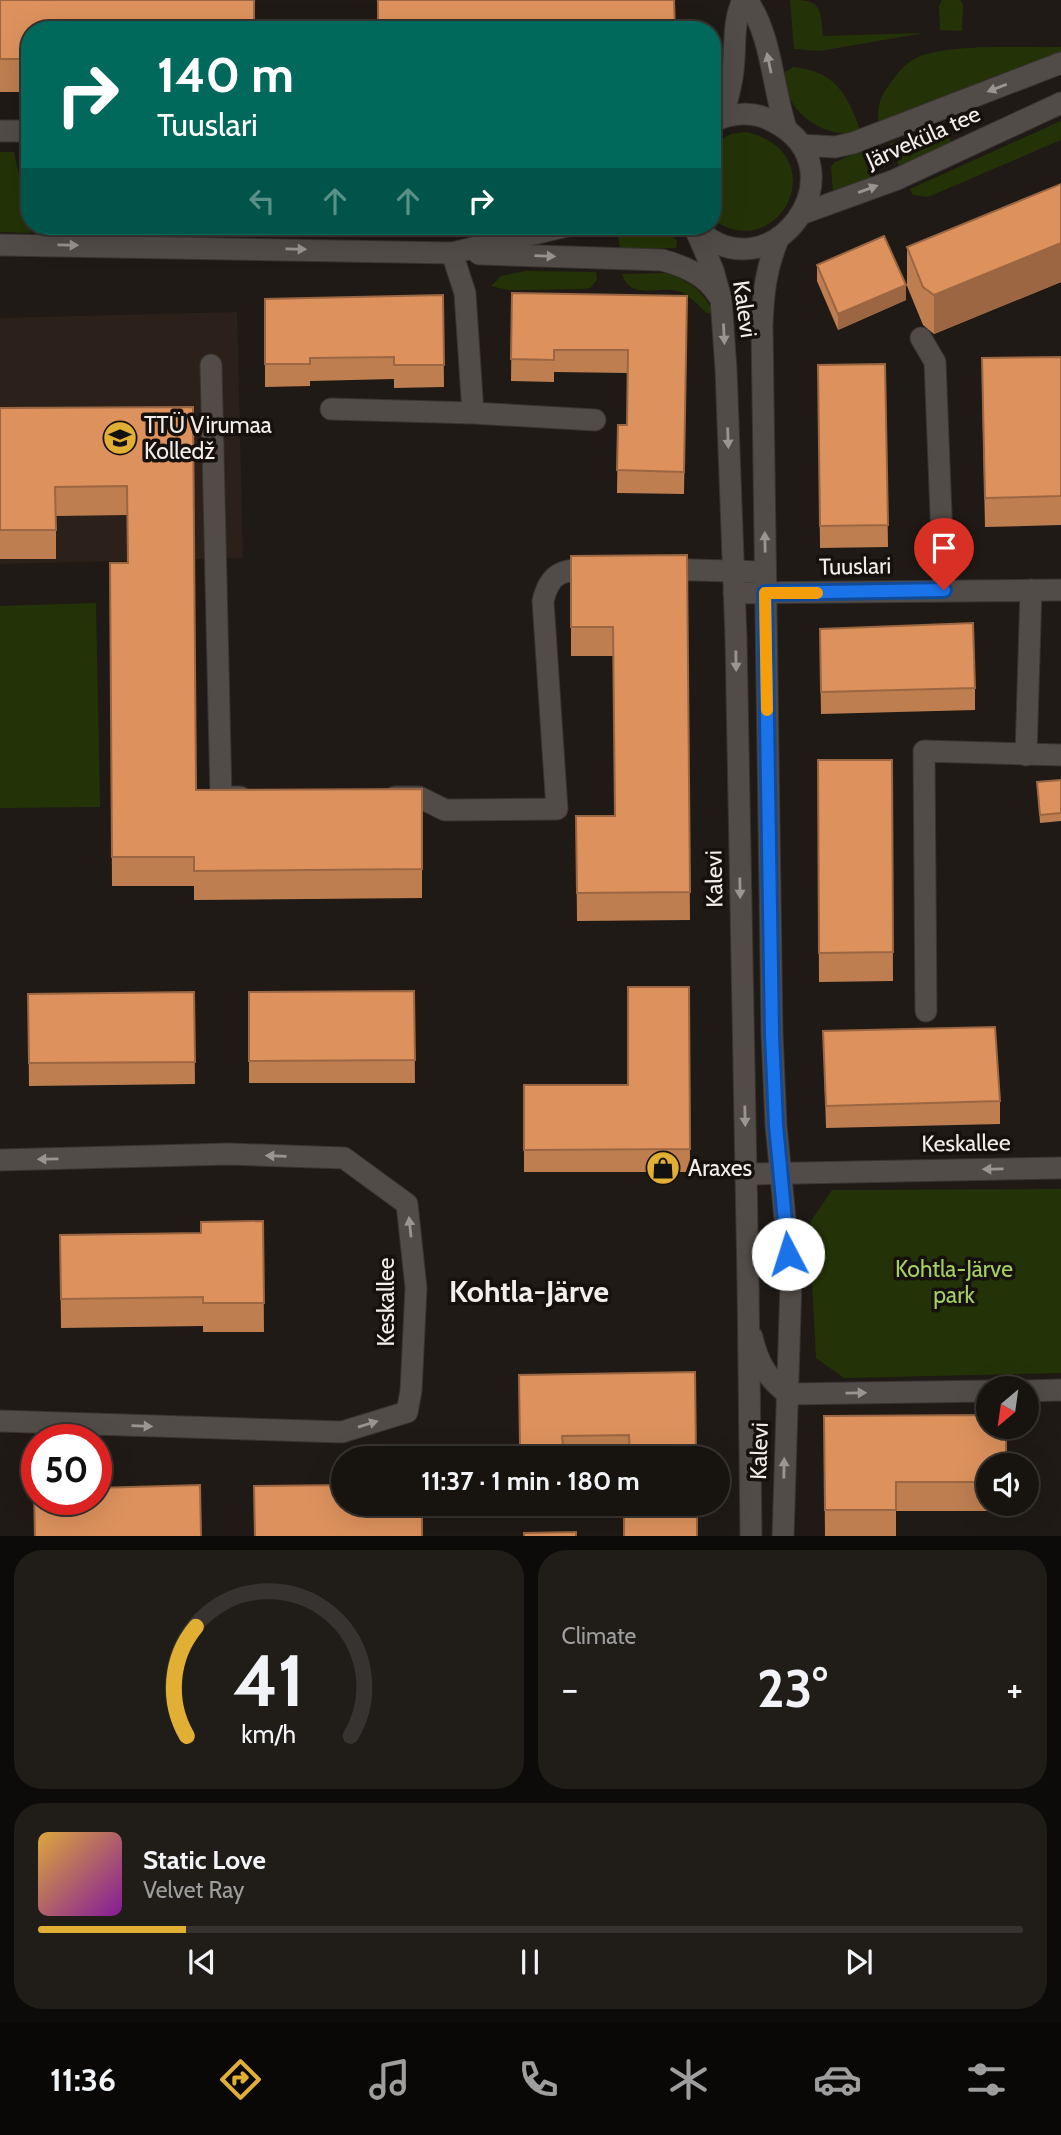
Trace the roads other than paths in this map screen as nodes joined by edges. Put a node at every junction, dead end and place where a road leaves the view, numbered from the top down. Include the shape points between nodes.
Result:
1 (745, 0) edge
2 (1061, 63) edge
3 (1061, 103) edge
4 (721, 110) edge
5 (721, 118) edge
6 (786, 128) junction
7 (0, 131) edge
8 (21, 131) edge
9 (801, 145) junction
10 (804, 212) junction
11 (529, 235) edge
12 (698, 235) edge
13 (703, 235) edge
14 (779, 237) junction
15 (0, 244) edge
16 (452, 253) junction
17 (721, 299) junction
18 (921, 338) dead end
19 (211, 365) dead end
20 (331, 409) dead end
21 (473, 413) junction
22 (595, 420) dead end
23 (733, 571) junction
24 (765, 583) junction
25 (944, 590) junction
26 (1031, 590) junction
27 (1061, 590) edge
28 (734, 593) junction
29 (1026, 755) junction
30 (1061, 755) edge
31 (260, 797) edge
32 (379, 797) edge
33 (926, 1011) dead end
34 (0, 1160) edge
35 (1061, 1168) edge
36 (781, 1173) junction
37 (746, 1174) junction
38 (749, 1312) junction
39 (976, 1391) edge
40 (1040, 1391) edge
41 (1061, 1391) edge
42 (788, 1394) junction
43 (0, 1421) edge
44 (751, 1536) edge
45 (783, 1536) edge

1 - 4 street via 736,21 733,76
6 -> 1 street via 761,26
2 -> 9 street, Järveküla tee via 853,143
10 -> 3 street, Järveküla tee via 895,180
5 - 6 street via 744,113
6 - 9 street
7 - 8 street
9 - 10 street via 810,167 811,190
10 - 14 street
11 - 16 street
12 - 17 street, Kalevi
13 - 14 street via 723,245 747,248
24 -> 14 street, Kalevi via 763,291
15 -> 16 street
16 -> 17 street via 662,260 701,277
16 - 21 street via 466,293
17 -> 23 street, Kalevi
18 - 25 street via 935,362
19 - 31 street via 221,797
20 - 21 street
21 - 22 street
23 - 24 street
23 - 28 street, Kalevi
23 - 32 street via 570,570 554,576 543,601 557,810 445,810 419,797
24 - 25 street, Tuuslari
24 - 28 street, Tuuslari
24 - 36 street, Kalevi via 772,1034
25 - 26 street, Tuuslari
26 - 27 street, Tuuslari
26 - 29 street
28 -> 37 street, Kalevi
29 - 30 street
29 - 33 street via 925,751
43 -> 34 street, Keskallee via 342,1432 407,1412 416,1288 407,1203 344,1158 229,1154
35 -> 36 street, Keskallee
36 - 37 street, Keskallee
36 - 42 street, Kalevi via 790,1281
37 - 38 street, Kalevi
38 - 42 street via 758,1362 771,1382
38 - 44 street, Kalevi
42 -> 39 street
40 - 41 street
45 -> 42 street, Kalevi

